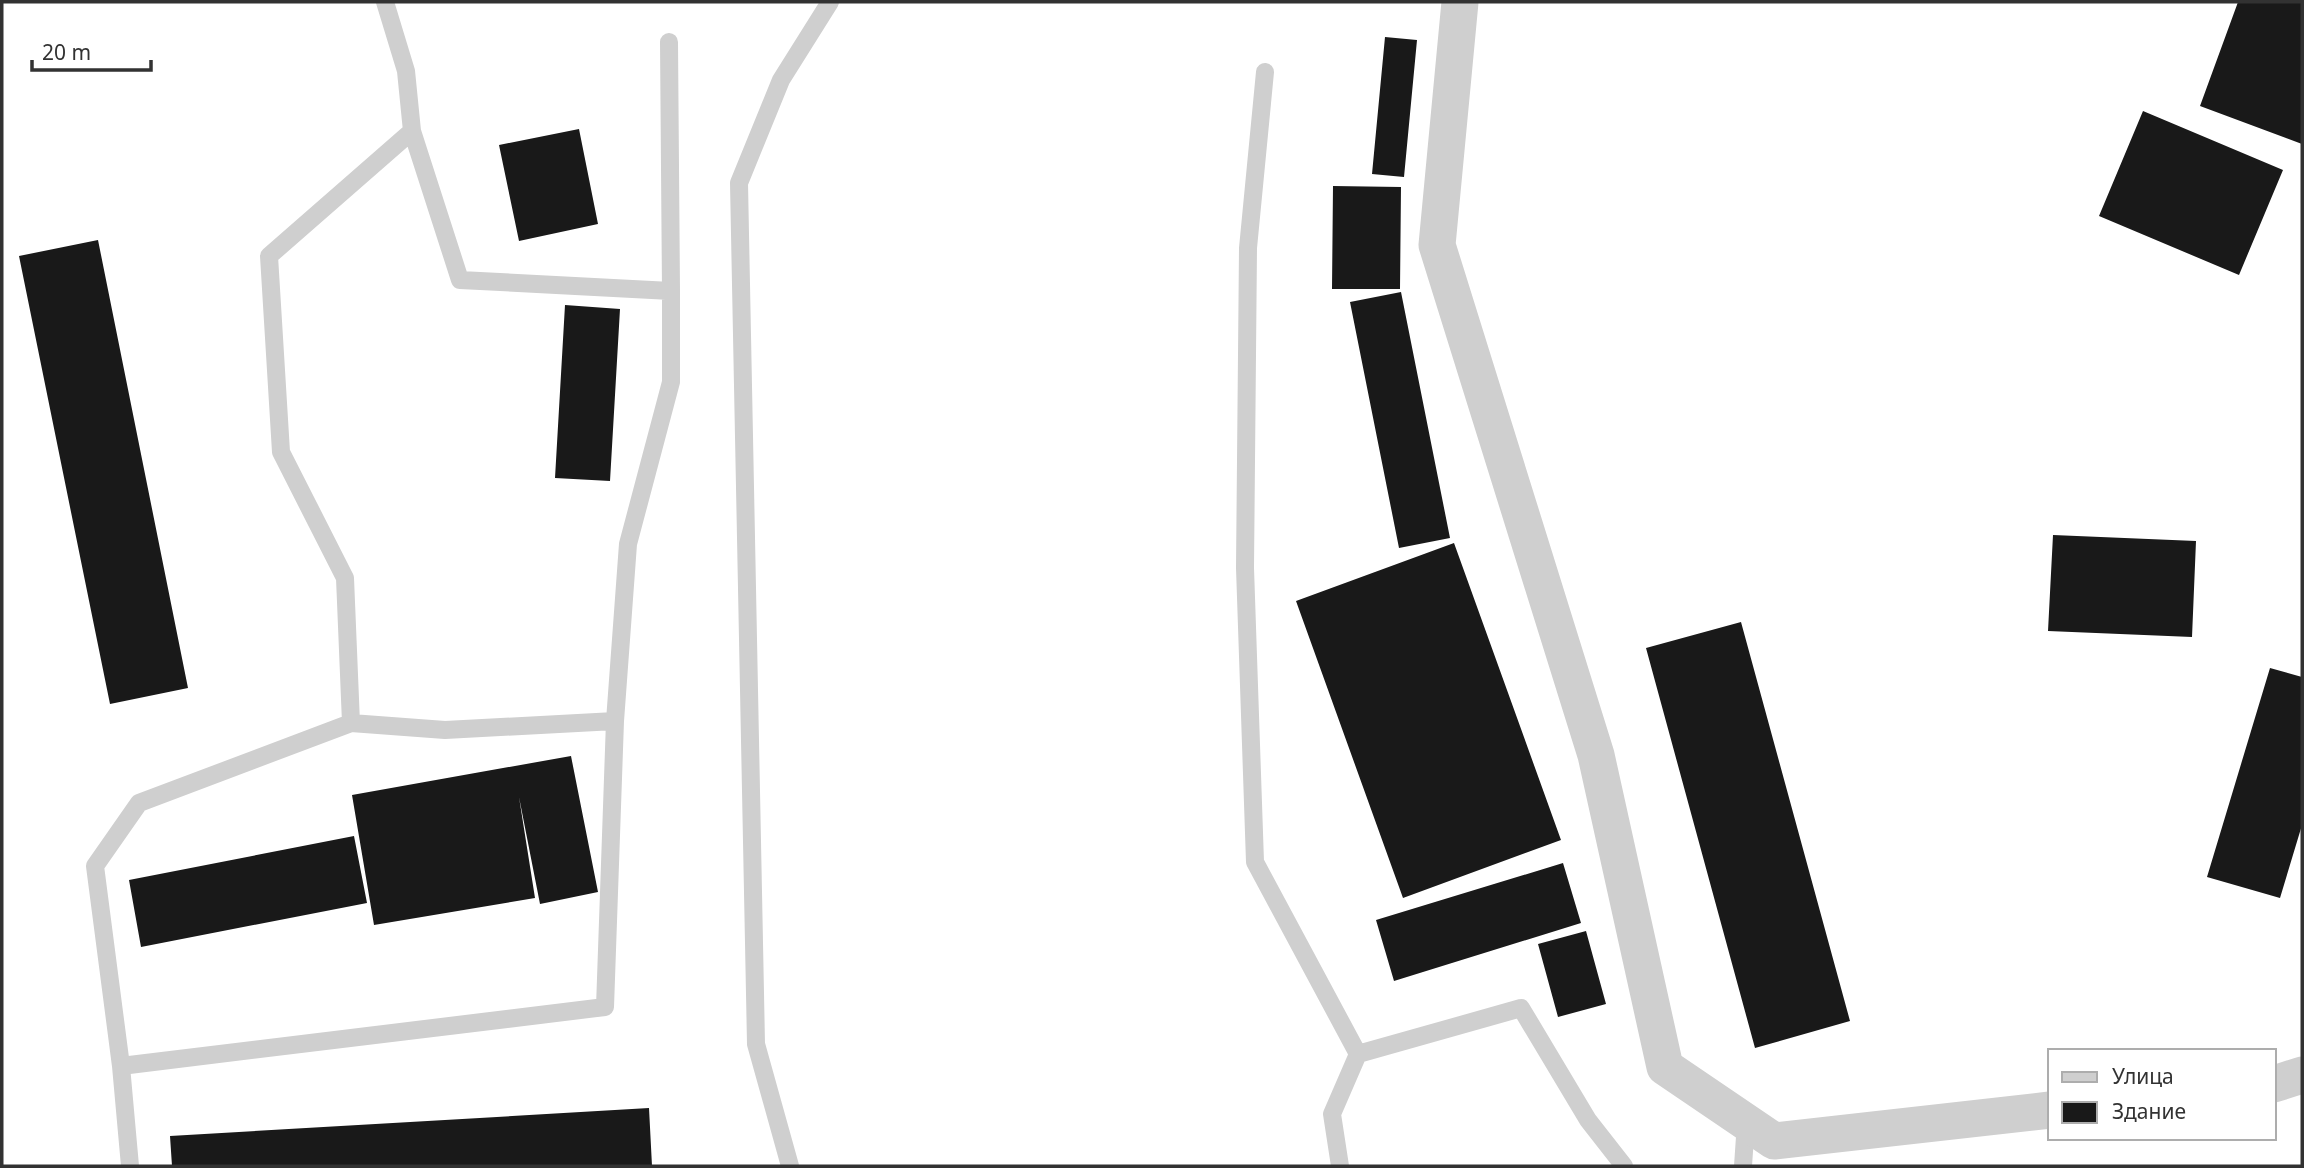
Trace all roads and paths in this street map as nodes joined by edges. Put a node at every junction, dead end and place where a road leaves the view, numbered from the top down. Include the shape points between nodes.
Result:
1 (384, 2) edge
2 (830, 2) edge
3 (1460, 2) edge
4 (669, 42) dead end
5 (1265, 72) dead end
6 (412, 131) junction
7 (671, 291) junction
8 (615, 722) junction
9 (351, 723) junction
10 (1358, 1054) junction
11 (121, 1066) junction
12 (2302, 1075) edge
13 (2276, 1083) edge
14 (2048, 1110) edge
15 (1746, 1122) junction
16 (130, 1166) edge
17 (790, 1166) edge
18 (1340, 1166) edge
19 (1624, 1166) edge
20 (1743, 1166) edge

1 - 6 lane via 406,71
2 - 17 lane via 780,80 739,183 756,1044
3 - 15 street via 1437,245 1596,755 1665,1067
4 - 7 lane
5 - 10 lane via 1248,248 1245,568 1255,862
6 - 7 lane via 460,280
6 - 9 lane via 269,257 281,453 345,578
7 - 8 lane via 671,382 628,544
8 - 9 lane via 445,730
8 - 11 lane via 606,1007
9 - 11 lane via 139,803 95,866
10 - 18 lane via 1332,1114
10 - 19 lane via 1521,1008 1588,1120
11 - 16 lane
12 - 13 street
14 - 15 street via 1774,1141
15 - 20 lane

